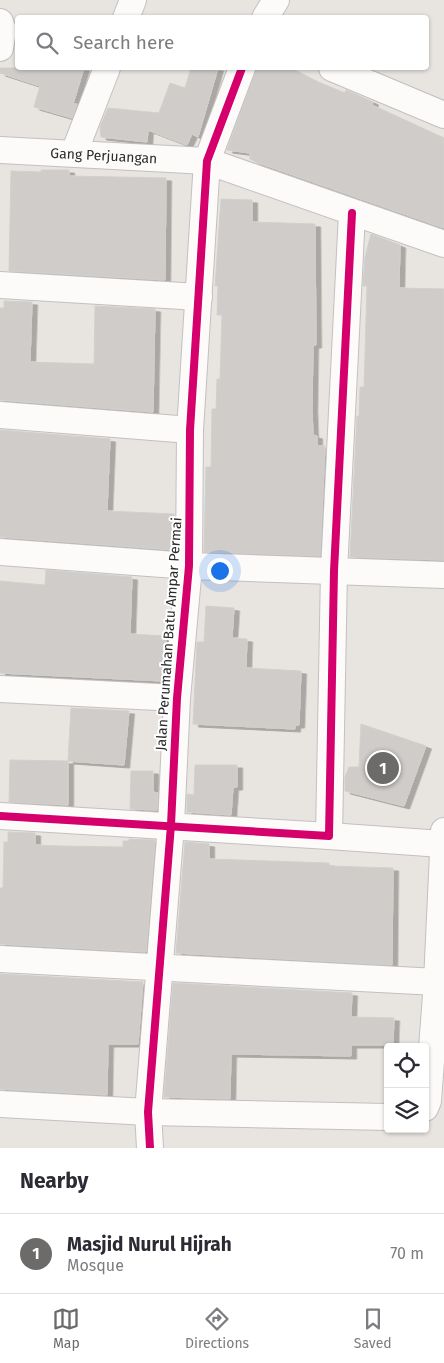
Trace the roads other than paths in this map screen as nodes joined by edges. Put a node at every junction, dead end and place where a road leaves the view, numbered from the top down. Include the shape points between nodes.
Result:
1 (133, 0) edge
2 (276, 0) edge
3 (127, 15) edge
4 (267, 15) edge
5 (0, 22) edge
6 (0, 48) edge
7 (106, 70) edge
8 (241, 70) edge
9 (337, 70) edge
10 (444, 115) edge
11 (0, 150) edge
12 (74, 153) junction
13 (207, 161) junction
14 (352, 213) junction
15 (444, 244) edge
16 (0, 286) edge
17 (199, 297) junction
18 (0, 415) edge
19 (190, 430) junction
20 (0, 552) edge
21 (189, 566) junction
22 (334, 571) junction
23 (444, 575) edge
24 (0, 689) edge
25 (177, 698) junction
26 (0, 816) edge
27 (171, 825) junction
28 (329, 836) junction
29 (443, 837) edge
30 (0, 959) edge
31 (159, 968) junction
32 (437, 982) junction
33 (429, 1088) edge
34 (0, 1104) edge
35 (148, 1112) junction
36 (384, 1117) edge
37 (150, 1148) edge

1 - 3 street
2 - 4 street
5 - 6 street via 3,35
7 - 12 street
8 - 13 street, Jalan Perumahan Batu Ampar Permai
9 - 10 street
11 - 12 street, Gang Perjuangan
12 - 13 street, Gang Perjuangan
13 - 14 street, Gang Perjuangan
13 - 17 street, Jalan Perumahan Batu Ampar Permai
14 - 15 street, Gang Perjuangan
14 - 22 street
16 - 17 street
17 - 19 street, Jalan Perumahan Batu Ampar Permai
18 - 19 street
19 - 21 street, Jalan Perumahan Batu Ampar Permai
20 - 21 street
21 - 22 street
21 - 25 street, Jalan Perumahan Batu Ampar Permai
22 - 23 street
22 - 28 street
24 - 25 street
25 - 27 street, Jalan Perumahan Batu Ampar Permai
26 - 27 street
27 - 28 street
27 - 31 street, Jalan Perumahan Batu Ampar Permai
28 - 29 street
29 - 32 street
30 - 31 street
31 - 32 street
31 - 35 street, Jalan Perumahan Batu Ampar Permai
32 - 33 street
34 - 35 street
35 - 36 street
35 - 37 street, Jalan Perumahan Batu Ampar Permai

